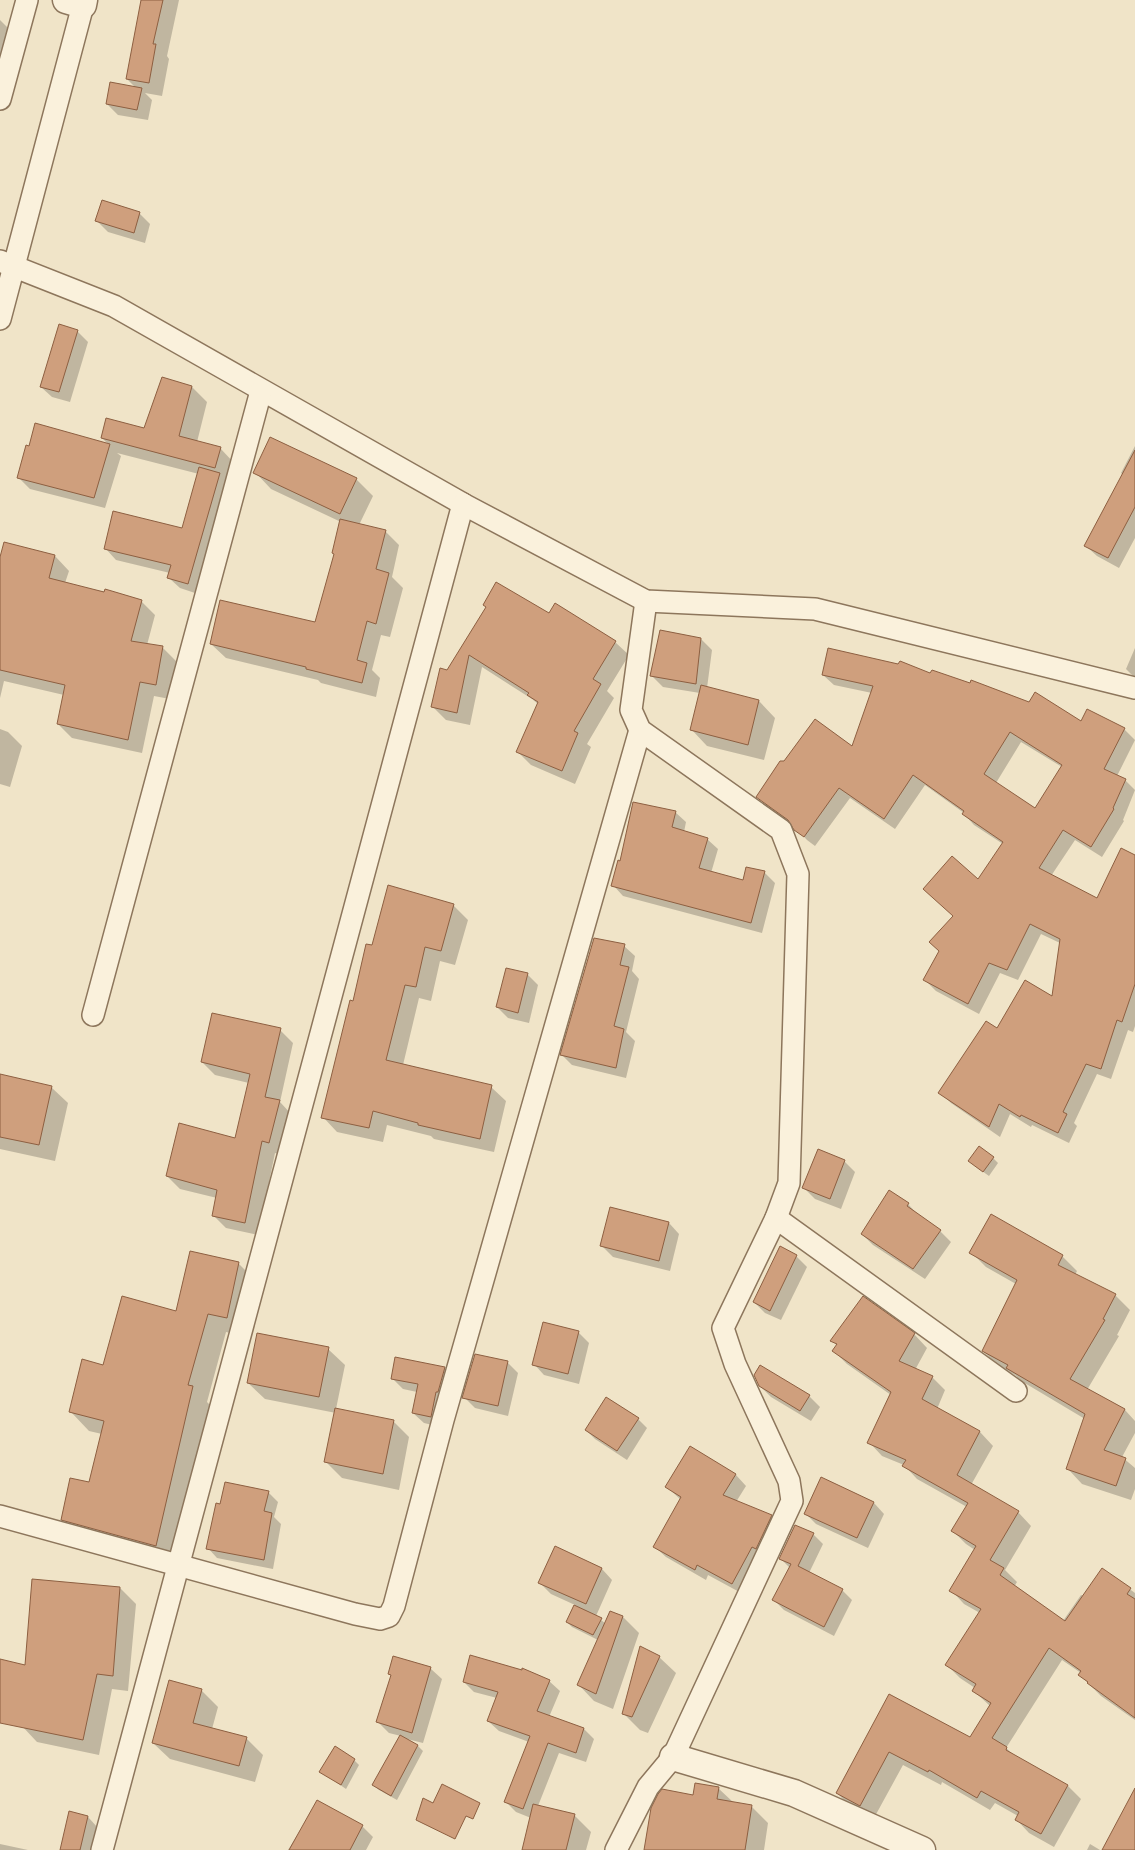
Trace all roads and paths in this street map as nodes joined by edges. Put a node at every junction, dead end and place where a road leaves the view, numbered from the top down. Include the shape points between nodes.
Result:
1 (27, 0) edge
2 (77, 2) edge
3 (0, 99) edge
4 (7, 263) edge
5 (0, 319) edge
6 (261, 391) junction
7 (463, 504) junction
8 (646, 601) junction
9 (1135, 688) edge
10 (640, 730) junction
11 (93, 1014) dead end
12 (776, 1218) junction
13 (1016, 1391) dead end
14 (0, 1516) edge
15 (179, 1566) junction
16 (674, 1757) junction
17 (102, 1850) edge
18 (616, 1850) edge
19 (922, 1850) edge

1 - 3 street
2 - 4 street
4 - 5 street
4 - 6 street via 114,306
6 - 7 street
6 - 11 street
7 - 8 street
7 - 15 street
8 - 9 street via 815,609
8 - 10 street via 631,710
10 - 12 street via 781,830 798,874 789,1183
10 - 15 street via 389,1616 380,1619 355,1614
12 - 13 street
12 - 16 street via 723,1328 735,1364 789,1481 792,1502
14 - 15 street
15 - 17 street
16 - 18 street via 648,1787
16 - 19 street via 794,1793

